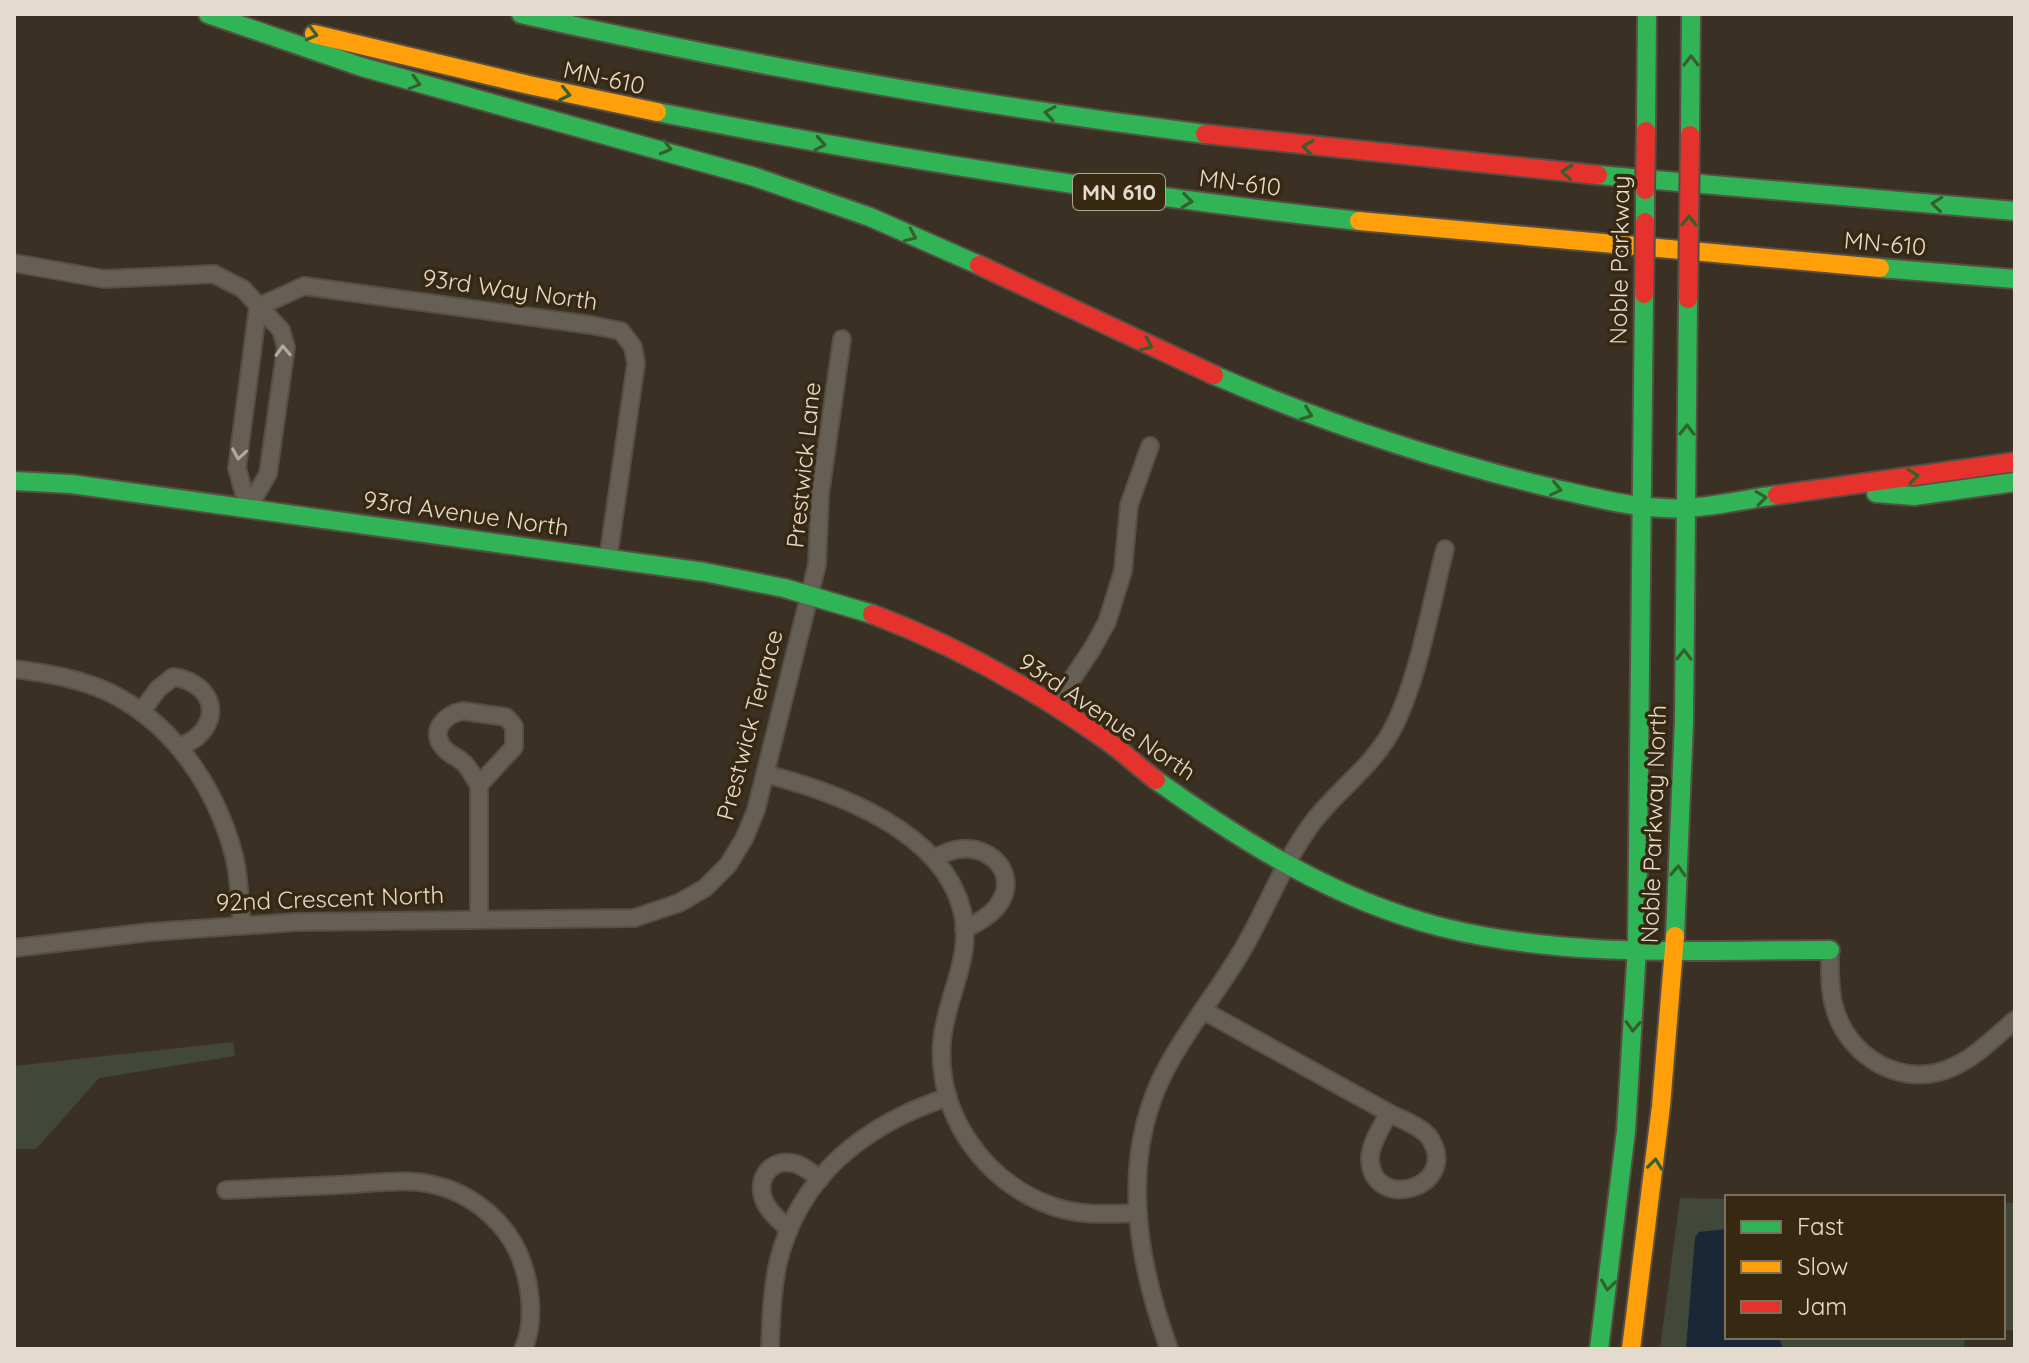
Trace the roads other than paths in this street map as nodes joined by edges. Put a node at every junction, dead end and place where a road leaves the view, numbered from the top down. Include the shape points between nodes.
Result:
1 (208, 14) edge
2 (236, 14) edge
3 (521, 14) edge
4 (1647, 14) edge
5 (1691, 14) edge
6 (2015, 211) edge
7 (14, 263) edge
8 (2015, 279) edge
9 (258, 307) junction
10 (842, 339) dead end
11 (1150, 446) dead end
12 (2015, 462) edge
13 (14, 481) edge
14 (2015, 482) edge
15 (1836, 488) junction
16 (1643, 507) junction
17 (248, 508) junction
18 (1686, 508) junction
19 (1445, 549) dead end
20 (608, 559) junction
21 (809, 595) junction
22 (14, 669) edge
23 (1054, 706) junction
24 (141, 712) junction
25 (180, 748) junction
26 (765, 774) junction
27 (479, 785) junction
28 (936, 858) junction
29 (1286, 864) junction
30 (649, 915) joint
31 (479, 919) junction
32 (242, 925) junction
33 (964, 930) junction
34 (14, 948) edge
35 (1637, 948) junction
36 (1673, 949) junction
37 (1830, 950) joint
38 (1204, 1011) junction
39 (2015, 1020) edge
40 (948, 1097) junction
41 (1389, 1113) junction
42 (820, 1179) junction
43 (226, 1190) dead end
44 (1136, 1213) junction
45 (789, 1230) junction
46 (523, 1349) edge
47 (770, 1349) edge
48 (1169, 1349) edge
49 (1599, 1349) edge
50 (1631, 1349) edge

1 -> 16 main road via 373,71 660,146 778,183 904,232 1305,413 1428,456
2 -> 8 main road, MN-610 / MN 610 via 665,115 1028,179 1322,217
6 -> 3 main road, MN-610 via 1419,159 1120,124 809,73
4 - 16 main road, Noble Parkway, bridge
18 -> 5 main road, Noble Parkway North, bridge
7 - 9 street via 104,279 214,274 243,289
9 -> 17 street via 237,468
17 -> 9 street via 268,474 286,347 281,330
9 - 20 street, 93rd Way North via 304,286 621,331 633,347 636,363
10 - 21 street, Prestwick Lane via 820,495 817,565
11 - 23 street via 1129,505 1123,571 1107,622
15 -> 12 main road
13 - 17 main road, 93rd Avenue North
14 - 15 main road via 1914,496
18 -> 15 main road
16 - 18 main road
16 - 35 main road, Noble Parkway North
17 - 20 main road, 93rd Avenue North
36 -> 18 main road, Noble Parkway North via 1683,747
19 - 29 street via 1419,651 1391,730 1313,822
20 - 21 main road, 93rd Avenue North
21 - 23 main road, 93rd Avenue North via 920,633
21 - 26 street, Prestwick Terrace
22 - 24 street via 92,686
23 - 29 main road, 93rd Avenue North via 1155,780
24 - 25 street
24 - 25 street via 173,677 199,685 210,713 199,735
25 - 32 street via 206,784 222,819 234,855
26 - 28 street via 840,799 908,836
26 - 30 street, Prestwick Terrace via 756,810 728,865 705,888
27 - 27 street via 514,747 514,726 496,714 451,713 438,732 441,745
27 - 31 street
28 - 33 street via 959,901
28 - 33 street via 955,849 978,849 1002,870 1004,893 996,908
29 - 35 main road, 93rd Avenue North via 1398,914 1467,933 1547,945
29 - 38 street via 1241,953
30 - 31 street, 92nd Crescent North
31 - 32 street, 92nd Crescent North
32 - 34 street, 92nd Crescent North
33 - 40 street via 961,969 942,1042
35 - 36 main road, 93rd Avenue North
35 -> 49 main road, Noble Parkway North via 1626,1131
36 - 37 main road, 93rd Avenue North
50 -> 36 main road, Noble Parkway North via 1659,1129
37 - 39 street, 93rd Avenue North via 1834,1006 1842,1029 1878,1065 1902,1074 1953,1067
38 - 41 street
38 - 44 street via 1151,1100 1136,1174
40 - 42 street via 879,1126
40 - 44 street via 958,1126 976,1153 1024,1194 1084,1214
41 - 41 street via 1431,1139 1434,1169 1413,1190 1383,1184 1373,1172 1370,1157
42 - 45 street
42 - 45 street via 795,1163 769,1168 763,1177 764,1202
43 - 46 street via 399,1182 457,1192 505,1229 520,1254 530,1312
44 - 48 street
45 - 47 street via 773,1292

